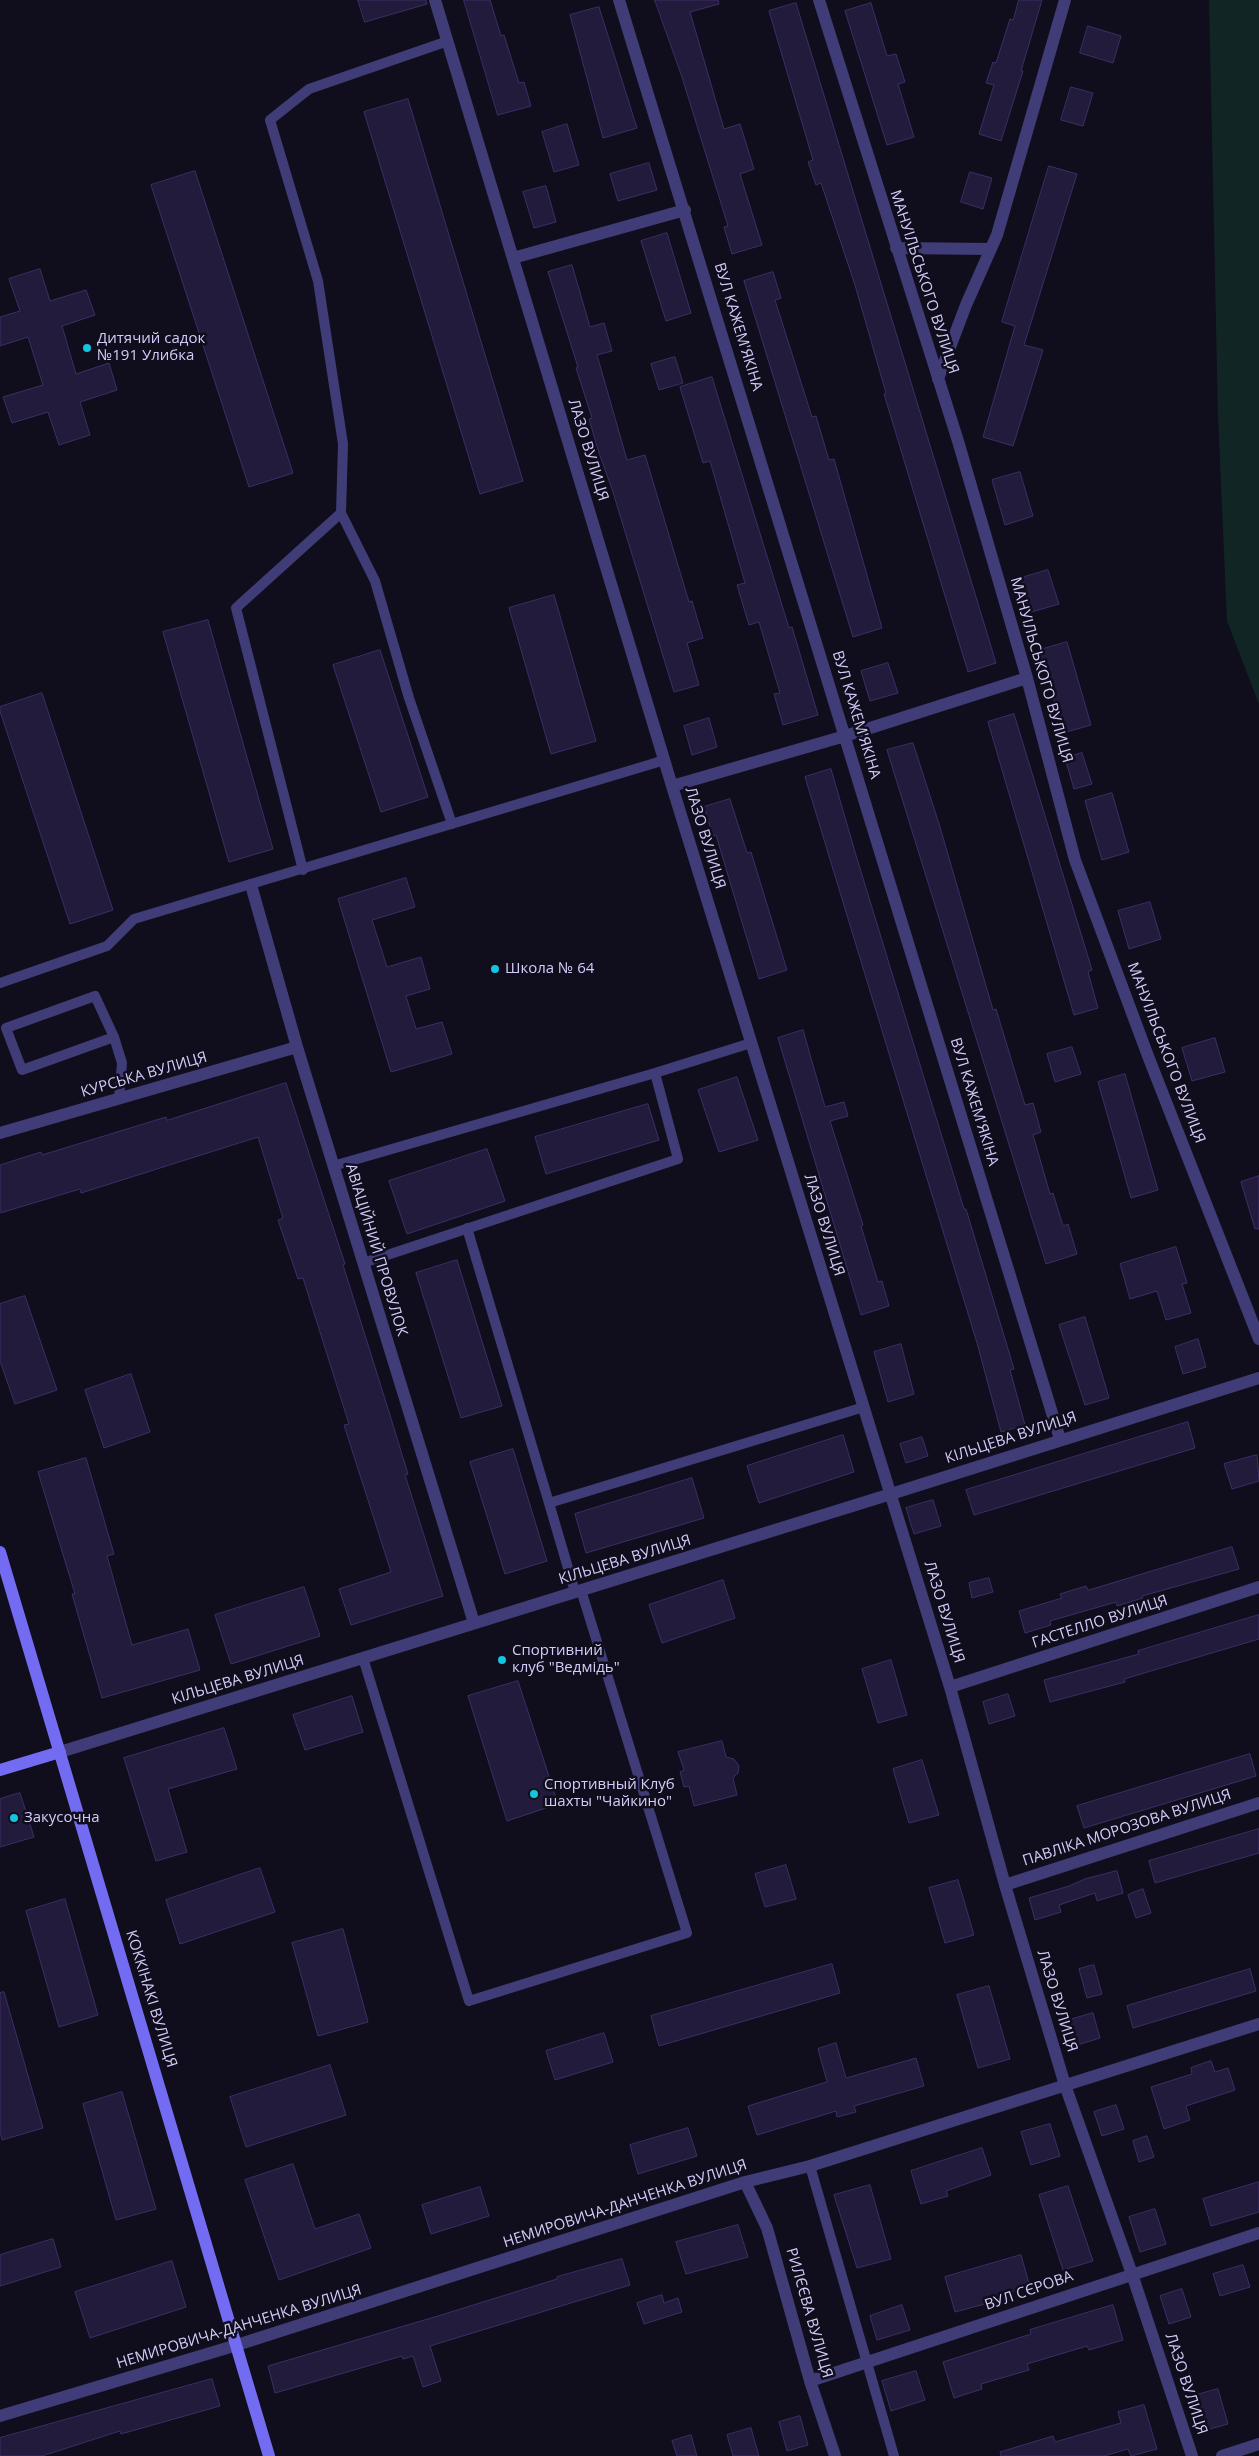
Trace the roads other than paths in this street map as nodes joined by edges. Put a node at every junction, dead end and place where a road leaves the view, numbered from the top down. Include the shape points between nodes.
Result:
1 (435, 0) edge
2 (619, 0) edge
3 (819, 0) edge
4 (1065, 0) edge
5 (448, 41) junction
6 (685, 210) junction
7 (896, 248) junction
8 (991, 248) junction
9 (513, 258) junction
10 (938, 379) junction
11 (341, 514) junction
12 (1027, 678) junction
13 (845, 736) junction
14 (664, 760) junction
15 (672, 786) junction
16 (452, 824) junction
17 (303, 870) junction
18 (251, 885) junction
19 (0, 983) edge
20 (114, 1037) junction
21 (751, 1043) junction
22 (297, 1047) junction
23 (655, 1073) junction
24 (119, 1099) junction
25 (0, 1134) edge
26 (334, 1166) junction
27 (467, 1228) junction
28 (363, 1263) junction
29 (1259, 1339) edge
30 (1259, 1378) edge
31 (864, 1407) junction
32 (1060, 1439) junction
33 (891, 1494) junction
34 (549, 1503) junction
35 (0, 1552) edge
36 (1259, 1587) edge
37 (578, 1591) junction
38 (474, 1623) junction
39 (363, 1658) junction
40 (950, 1687) junction
41 (60, 1752) junction
42 (0, 1770) edge
43 (1259, 1803) edge
44 (1005, 1885) junction
45 (1259, 2024) edge
46 (1065, 2085) junction
47 (810, 2166) junction
48 (745, 2182) junction
49 (1259, 2233) edge
50 (1132, 2274) junction
51 (237, 2345) junction
52 (867, 2363) junction
53 (810, 2381) junction
54 (0, 2416) edge
55 (1259, 2444) edge
56 (270, 2456) edge
57 (835, 2456) edge
58 (894, 2456) edge
59 (1192, 2456) edge
60 (1222, 2456) edge

1 - 5 street, ЛАЗО ВУЛИЦЯ
2 - 6 street, ВУЛ КАЖЕМ'ЯКІНА
3 - 7 street, МАНУІЛЬСЬКОГО ВУЛИЦЯ
4 - 8 street
5 - 9 street, ЛАЗО ВУЛИЦЯ
5 - 11 lane via 309,89 270,120 318,281 343,444
6 - 9 street
6 - 13 street, ВУЛ КАЖЕМ'ЯКІНА
7 - 8 street
7 - 10 street, МАНУІЛЬСЬКОГО ВУЛИЦЯ
8 - 10 street
9 - 14 street, ЛАЗО ВУЛИЦЯ
10 - 12 street, МАНУІЛЬСЬКОГО ВУЛИЦЯ
11 - 16 lane via 374,581
11 - 17 lane via 236,608
12 - 13 street
12 - 29 street, МАНУІЛЬСЬКОГО ВУЛИЦЯ via 1075,860
13 - 15 street
13 - 32 street, ВУЛ КАЖЕМ'ЯКІНА
14 - 15 street, ЛАЗО ВУЛИЦЯ
14 - 16 lane
15 - 21 street, ЛАЗО ВУЛИЦЯ
16 - 17 lane
17 - 18 lane
18 - 19 lane via 134,918 106,946
18 - 22 street, АВІАЦІЙНИЙ ПРОВУЛОК
20 - 20 lane via 22,1070 6,1028 95,996
20 - 24 lane via 122,1063
21 - 23 lane
21 - 31 street, ЛАЗО ВУЛИЦЯ
22 - 24 street, КУРСЬКА ВУЛИЦЯ
22 - 26 street, АВІАЦІЙНИЙ ПРОВУЛОК
23 - 26 lane
23 - 27 lane via 678,1159
24 - 25 street, КУРСЬКА ВУЛИЦЯ
26 - 28 street, АВІАЦІЙНИЙ ПРОВУЛОК
27 - 28 lane
27 - 34 lane
28 - 38 street, АВІАЦІЙНИЙ ПРОВУЛОК
30 - 32 street, КІЛЬЦЕВА ВУЛИЦЯ
31 - 33 street, ЛАЗО ВУЛИЦЯ
31 - 34 lane
32 - 33 street, КІЛЬЦЕВА ВУЛИЦЯ
33 - 37 street, КІЛЬЦЕВА ВУЛИЦЯ
33 - 40 street, ЛАЗО ВУЛИЦЯ
34 - 37 lane
35 - 41 street, КОККІНАКІ ВУЛИЦЯ
36 - 40 street, ГАСТЕЛЛО ВУЛИЦЯ
37 - 38 street, КІЛЬЦЕВА ВУЛИЦЯ
37 - 39 lane via 687,1933 678,1936 469,2000
38 - 39 street, КІЛЬЦЕВА ВУЛИЦЯ
39 - 41 street, КІЛЬЦЕВА ВУЛИЦЯ
40 - 44 street, ЛАЗО ВУЛИЦЯ
41 - 42 street, КІЛЬЦЕВА ВУЛИЦЯ
41 - 51 street, КОККІНАКІ ВУЛИЦЯ
43 - 44 street, ПАВЛІКА МОРОЗОВА ВУЛИЦЯ
44 - 46 street, ЛАЗО ВУЛИЦЯ
45 - 46 street, НЕМИРОВИЧА-ДАНЧЕНКА ВУЛИЦЯ
46 - 47 street, НЕМИРОВИЧА-ДАНЧЕНКА ВУЛИЦЯ
46 - 50 street, ЛАЗО ВУЛИЦЯ
47 - 48 street, НЕМИРОВИЧА-ДАНЧЕНКА ВУЛИЦЯ
47 - 52 lane
48 - 51 street, НЕМИРОВИЧА-ДАНЧЕНКА ВУЛИЦЯ
48 - 53 street, РИЛЄЄВА ВУЛИЦЯ via 767,2228
49 - 50 street, ВУЛ СЄРОВА
50 - 52 street, ВУЛ СЄРОВА
50 - 59 street, ЛАЗО ВУЛИЦЯ
51 - 54 street, НЕМИРОВИЧА-ДАНЧЕНКА ВУЛИЦЯ
51 - 56 street, КОККІНАКІ ВУЛИЦЯ
52 - 53 street, ВУЛ СЄРОВА
52 - 58 lane
53 - 57 street, РИЛЄЄВА ВУЛИЦЯ
55 - 60 street

